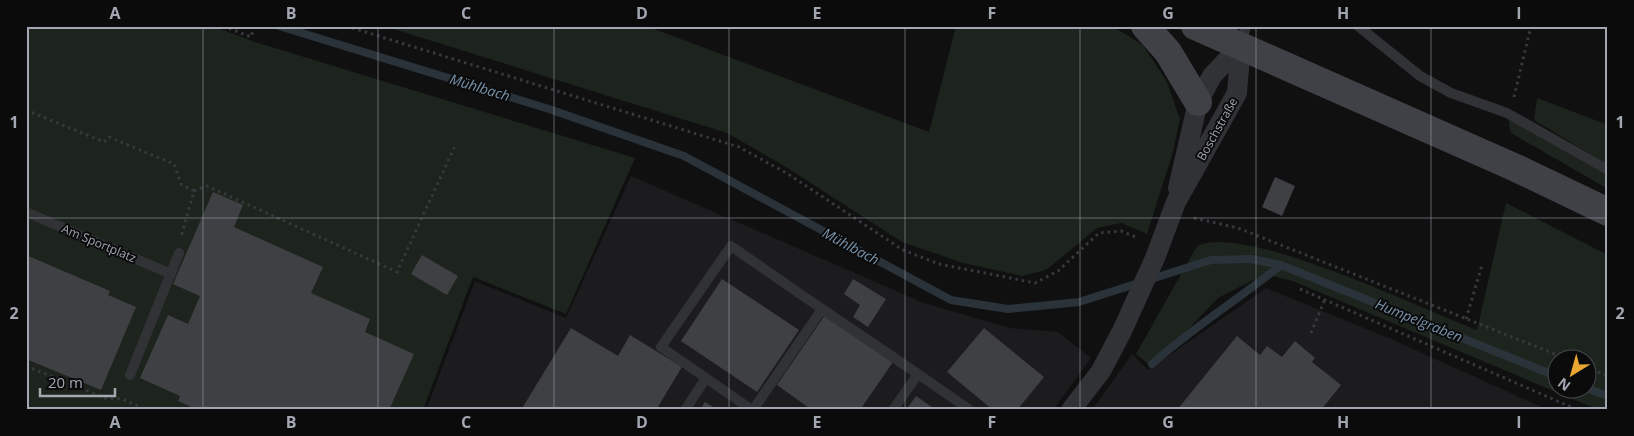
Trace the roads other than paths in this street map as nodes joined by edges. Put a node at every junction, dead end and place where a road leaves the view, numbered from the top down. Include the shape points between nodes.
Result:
1 (1145, 26) edge
2 (1195, 26) edge
3 (1358, 26) edge
4 (1244, 36) edge
5 (1198, 102) junction
6 (1608, 170) edge
7 (1174, 208) junction
8 (26, 212) edge
9 (1608, 212) edge
10 (179, 248) road end
11 (171, 274) junction
12 (822, 309) junction
13 (918, 374) junction
14 (130, 375) dead end
15 (706, 378) junction
16 (684, 410) edge
17 (752, 410) edge
18 (893, 410) edge
19 (970, 410) edge
20 (1071, 410) edge

1 - 5 main road via 1168,52
2 - 4 main road
3 - 6 lane via 1420,76 1451,93 1507,113
4 - 5 street, Boschstraße via 1212,76
4 - 7 street, Boschstraße via 1237,94
4 - 9 main road
5 - 7 street, Boschstraße
7 - 20 street, Boschstraße via 1139,295 1101,371
8 - 11 lane, Am Sportplatz
10 - 11 lane
11 - 14 lane
12 - 13 lane
12 - 15 lane via 731,246 661,347
12 - 17 lane
13 - 18 lane
13 - 19 lane
15 - 16 lane
15 - 17 lane

